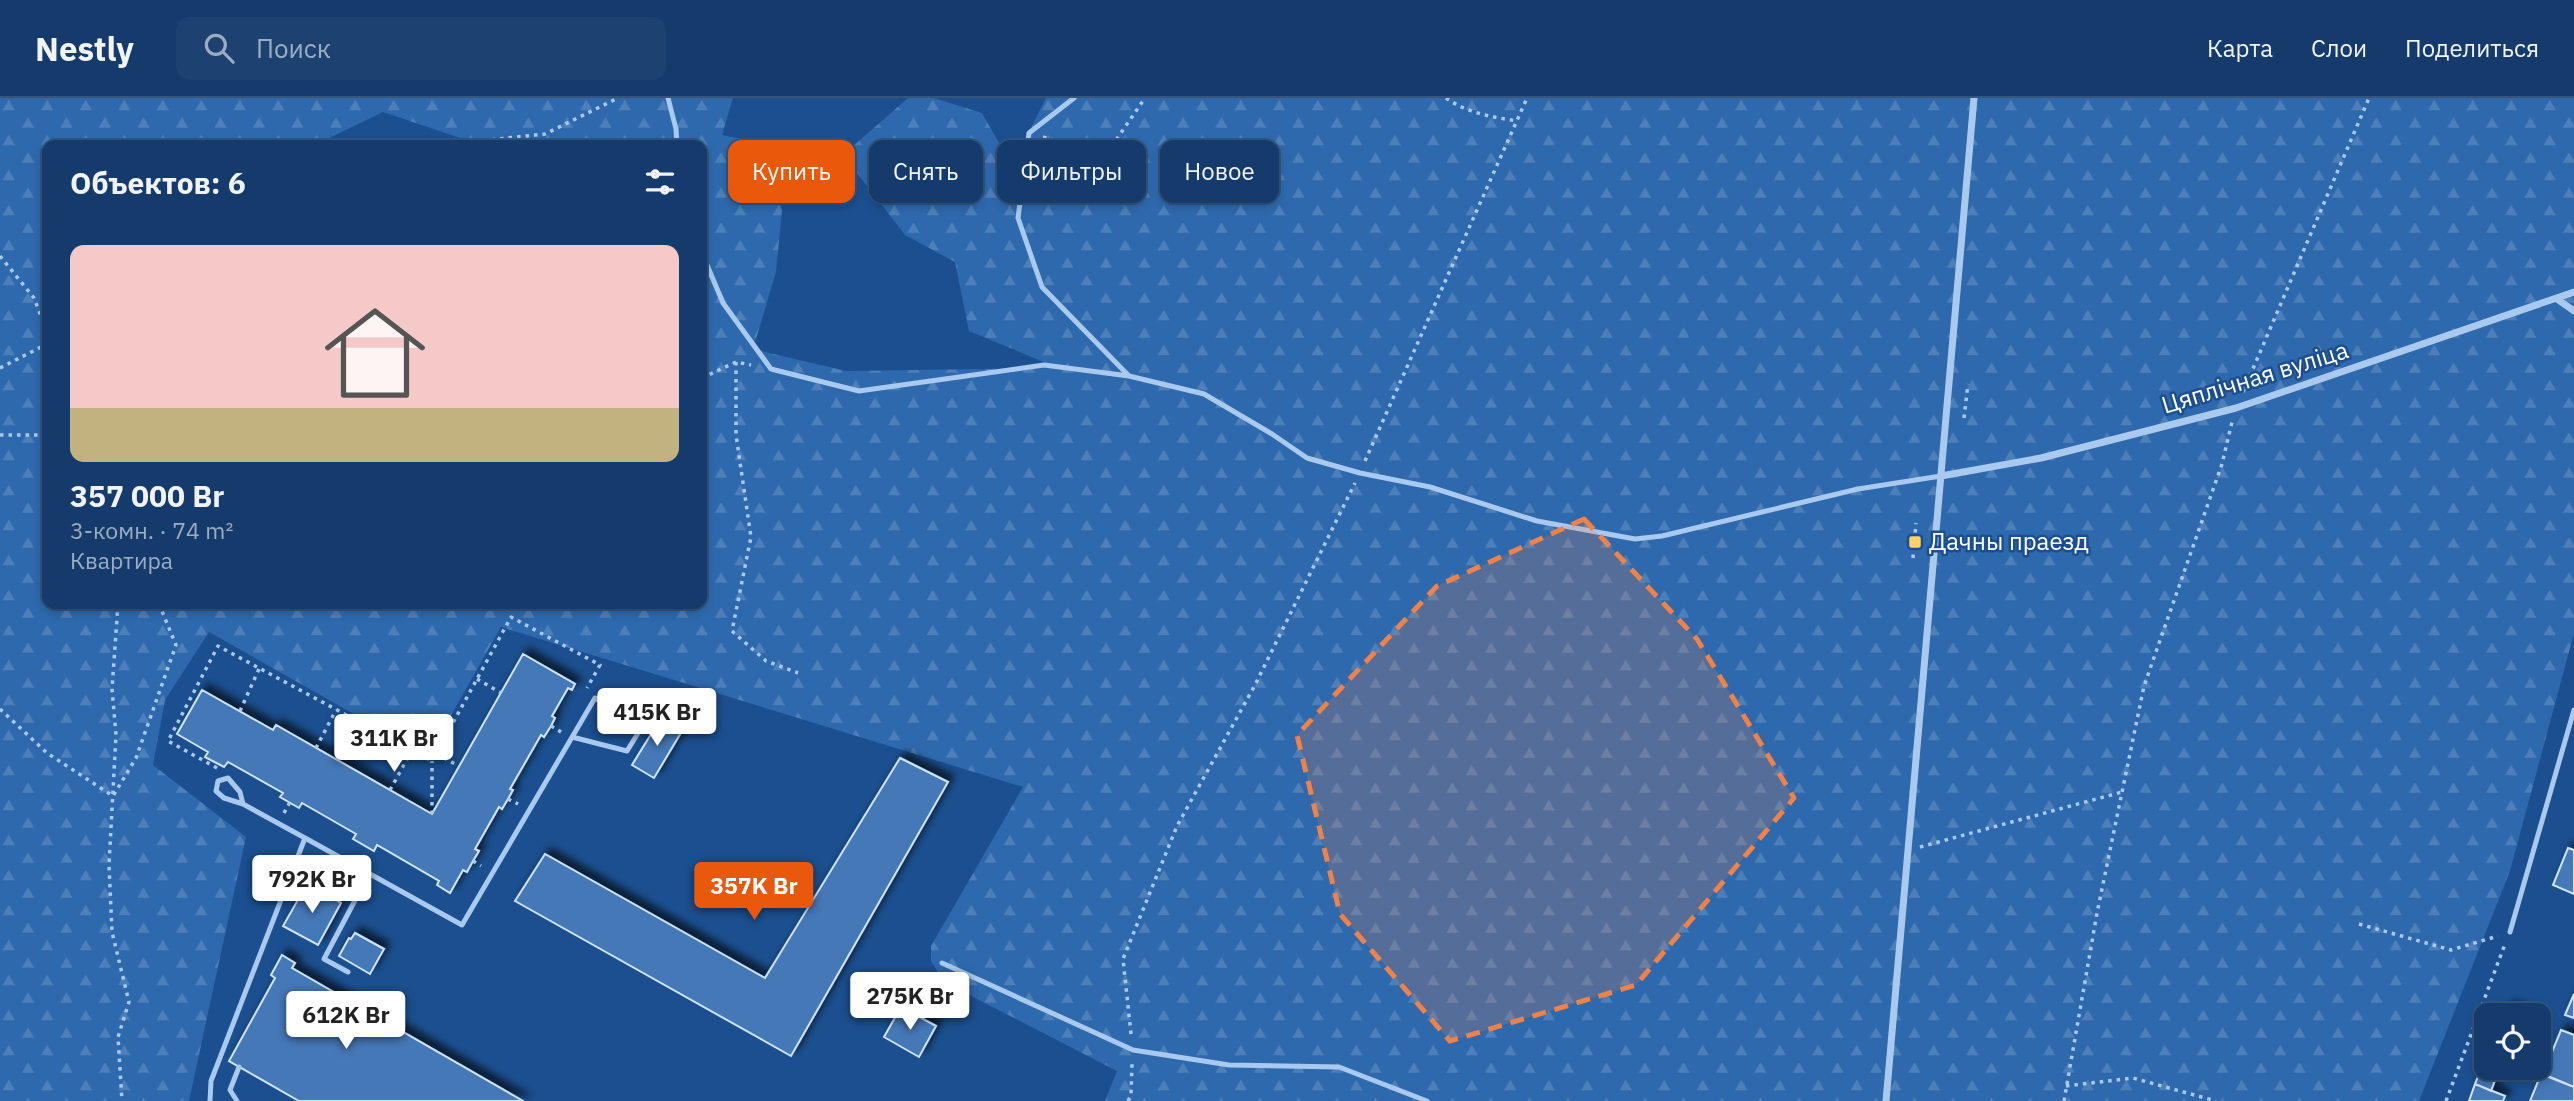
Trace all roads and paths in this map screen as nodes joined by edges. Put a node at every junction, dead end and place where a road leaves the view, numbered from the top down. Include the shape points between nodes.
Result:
1 (618, 98) edge
2 (668, 98) edge
3 (1074, 98) edge
4 (1145, 98) edge
5 (1446, 98) edge
6 (1527, 98) edge
7 (1974, 98) edge
8 (2369, 98) edge
9 (1517, 121) junction
10 (1029, 133) junction
11 (488, 140) edge
12 (677, 140) edge
13 (0, 256) edge
14 (707, 265) edge
15 (2574, 292) edge
16 (2557, 299) junction
17 (2574, 311) edge
18 (42, 319) edge
19 (42, 347) edge
20 (736, 362) junction
21 (0, 368) edge
22 (771, 369) junction
23 (707, 376) edge
24 (1129, 376) junction
25 (1968, 384) dead end
26 (2236, 408) junction
27 (1964, 418) dead end
28 (0, 435) edge
29 (42, 435) edge
30 (1360, 473) junction
31 (1941, 476) junction
32 (1916, 523) dead end
33 (1913, 558) dead end
34 (118, 609) edge
35 (161, 609) edge
36 (260, 668) junction
37 (798, 673) dead end
38 (477, 679) junction
39 (501, 693) dead end
40 (580, 699) dead end
41 (0, 709) edge
42 (336, 710) junction
43 (2574, 710) edge
44 (240, 711) dead end
45 (551, 726) dead end
46 (572, 737) junction
47 (555, 742) dead end
48 (316, 748) dead end
49 (412, 751) junction
50 (436, 754) junction
51 (432, 761) junction
52 (459, 766) dead end
53 (222, 771) dead end
54 (390, 790) dead end
55 (2122, 792) junction
56 (524, 794) dead end
57 (113, 796) junction
58 (508, 799) dead end
59 (243, 804) junction
60 (518, 804) junction
61 (432, 814) dead end
62 (512, 814) dead end
63 (305, 838) junction
64 (1908, 850) junction
65 (473, 862) dead end
66 (369, 874) junction
67 (475, 877) dead end
68 (2359, 924) dead end
69 (2510, 932) junction
70 (942, 963) dead end
71 (348, 972) dead end
72 (1133, 1050) junction
73 (239, 1067) dead end
74 (2066, 1086) junction
75 (122, 1101) edge
76 (210, 1101) edge
77 (237, 1101) edge
78 (1128, 1101) edge
79 (1427, 1101) edge
80 (1886, 1101) edge
81 (2063, 1101) edge
82 (2216, 1101) edge
83 (2446, 1101) edge

1 - 11 path via 545,134
2 - 12 lane
3 - 10 lane
4 - 10 path via 1114,143 1075,146
5 - 9 path via 1489,116
6 - 9 path
7 - 31 street
8 - 26 path
9 - 30 path
10 - 24 lane via 1017,218 1042,287
13 - 18 path via 34,298
14 - 22 lane via 723,303
15 - 16 street, Цяплічная вуліца
16 - 17 street
16 - 26 street, Цяплічная вуліца
19 - 21 path
20 - 22 path
20 - 23 path
20 - 37 path via 736,435 751,537 732,631 766,661
22 - 24 lane via 859,391 1044,365
24 - 30 lane via 1204,394 1307,458
25 - 27 path
26 - 31 street, Цяплічная вуліца via 2041,458
26 - 55 path via 2222,464 2144,686
28 - 29 path
30 - 31 lane via 1430,487 1537,521 1635,539 1858,489
30 - 72 path via 1255,685 1177,826 1123,959
31 - 64 street
32 - 33 path
34 - 57 path via 112,689 116,736
35 - 57 path via 176,645 136,758
36 - 42 path
36 - 44 path
36 - 53 path via 218,646 168,741
38 - 39 path
38 - 40 path via 511,617 600,665
38 - 50 path
41 - 57 path via 47,753
42 - 48 path
42 - 49 path
43 - 69 lane
45 - 47 path via 561,732
46 - 46 lane via 596,698 643,725 627,751
46 - 66 lane via 461,925
49 - 51 path
49 - 54 path
50 - 51 path
50 - 52 path
51 - 61 path
55 - 64 path
55 - 74 path
56 - 60 path
57 - 75 path via 112,933 129,1002 118,1037
58 - 60 path
59 - 59 lane via 216,791 218,781 228,778
59 - 63 lane
60 - 62 path
63 - 66 lane
63 - 76 lane via 211,1081
64 - 80 street
65 - 67 path via 481,866
66 - 71 lane via 324,959
68 - 69 path via 2451,950
69 - 83 path
70 - 72 lane
72 - 78 path
72 - 79 lane via 1229,1065 1339,1067
73 - 77 lane via 230,1090
74 - 81 path
74 - 82 path via 2133,1078

